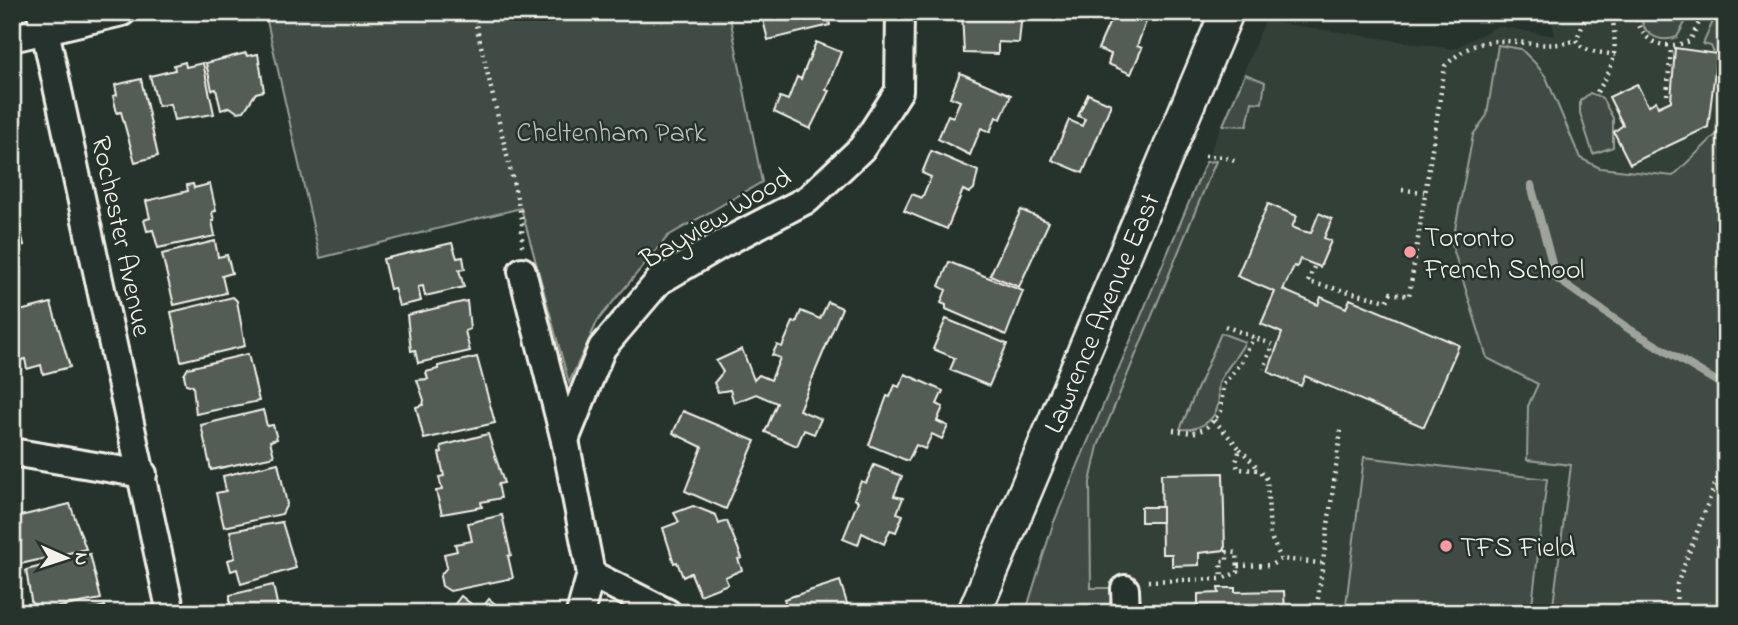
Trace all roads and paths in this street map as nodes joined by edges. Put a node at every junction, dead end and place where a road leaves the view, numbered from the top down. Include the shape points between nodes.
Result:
1 (122, 12) edge
2 (473, 12) edge
3 (900, 12) edge
4 (1227, 12) edge
5 (1595, 12) edge
6 (1612, 12) edge
7 (1636, 12) edge
8 (1704, 12) edge
9 (44, 21) edge
10 (12, 38) edge
11 (1576, 40) junction
12 (1671, 48) junction
13 (1615, 55) junction
14 (1597, 92) dead end
15 (1667, 95) dead end
16 (1205, 156) dead end
17 (1237, 162) dead end
18 (1402, 190) dead end
19 (1424, 192) junction
20 (1314, 267) dead end
21 (522, 271) joint
22 (1225, 326) dead end
23 (1254, 337) junction
24 (1264, 369) dead end
25 (1214, 420) junction
26 (1173, 430) dead end
27 (1341, 430) dead end
28 (565, 440) junction
29 (1240, 449) junction
30 (12, 452) edge
31 (1726, 456) edge
32 (1260, 470) junction
33 (143, 474) junction
34 (1281, 559) junction
35 (1321, 563) junction
36 (1238, 566) junction
37 (591, 574) junction
38 (1222, 579) junction
39 (1133, 594) edge
40 (975, 612) edge
41 (171, 613) edge
42 (580, 613) edge
43 (668, 613) edge
44 (1316, 613) edge
45 (1676, 613) edge

1 - 9 street
2 - 21 path via 522,219
3 - 28 street, Bayview Wood via 899,91 862,148 808,199 659,281 602,348
4 - 40 main road, Lawrence Avenue East
5 - 11 path via 1586,18
6 - 13 path
7 - 12 path via 1645,34
8 - 12 path via 1690,41
9 - 10 street
9 - 33 street, Rochester Avenue
11 - 13 path via 1591,51
11 - 19 path via 1563,45 1483,40 1445,66
12 - 15 path
13 - 14 path via 1612,71
16 - 17 path
18 - 19 path
19 - 20 path via 1409,296 1391,293 1387,301 1334,290 1308,282
21 - 28 street
22 - 23 path
23 - 24 path via 1273,345
23 - 25 path via 1223,385 1222,411
25 - 26 path via 1192,433
25 - 29 path
27 - 35 path
28 - 37 street
29 - 32 path
29 - 32 path via 1238,470
30 - 33 street
31 - 45 path via 1677,584
32 - 34 path via 1267,480 1270,535
33 - 41 street, Rochester Avenue
34 - 35 path
34 - 36 path via 1271,565
35 - 44 path
36 - 38 path via 1238,572
36 - 38 path via 1237,553 1227,552 1227,561 1221,561
37 - 42 street
37 - 43 street
38 - 39 path

